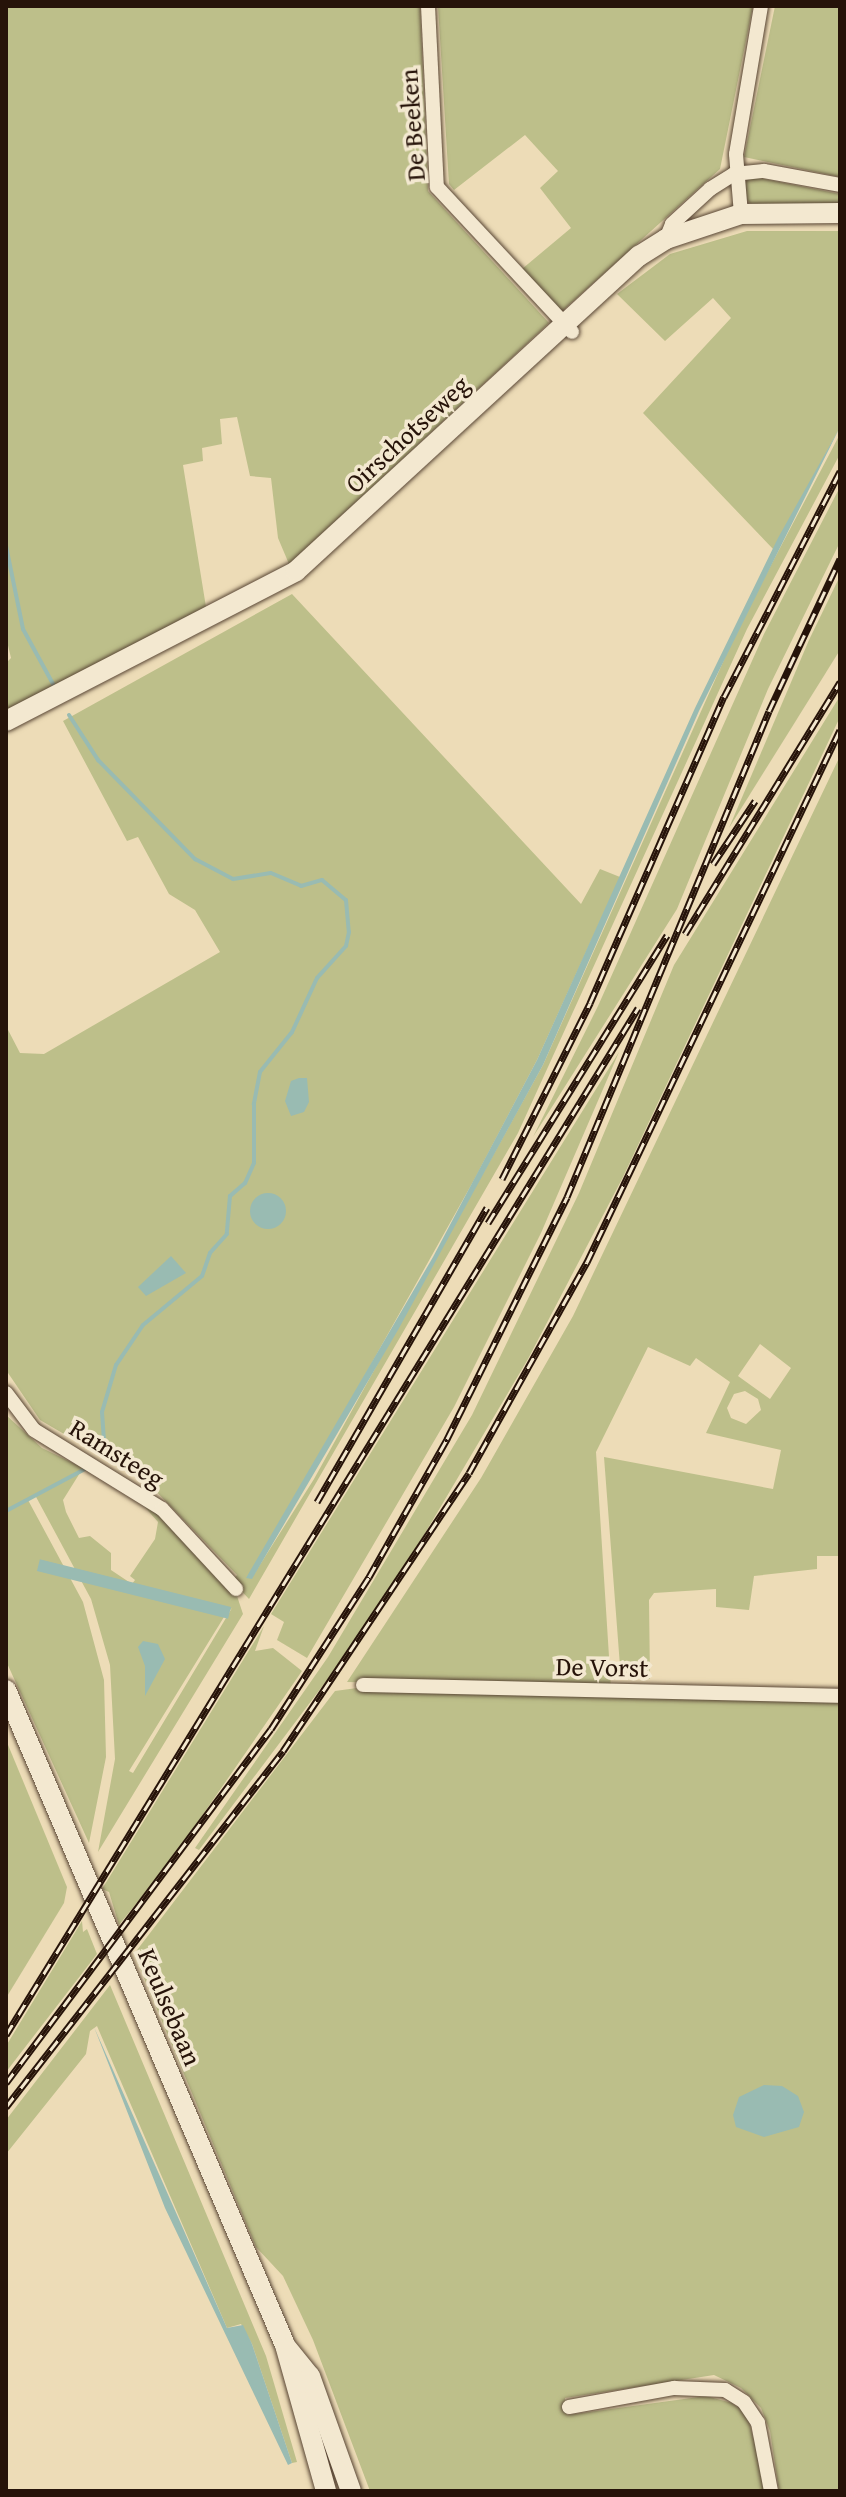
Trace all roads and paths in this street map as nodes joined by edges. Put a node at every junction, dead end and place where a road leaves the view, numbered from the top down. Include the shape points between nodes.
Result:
1 (428, 6) edge
2 (761, 6) edge
3 (734, 174) junction
4 (840, 185) edge
5 (840, 213) edge
6 (741, 214) junction
7 (666, 239) junction
8 (567, 329) junction
9 (6, 721) edge
10 (6, 1393) edge
11 (236, 1589) dead end
12 (363, 1685) dead end
13 (6, 1690) edge
14 (840, 1696) edge
15 (285, 2345) junction
16 (569, 2407) dead end
17 (326, 2491) edge
18 (351, 2491) edge
19 (771, 2491) edge

1 - 8 street, De Beeken via 437,187
2 - 3 street
3 - 4 street via 764,171
3 - 6 street
3 - 7 street via 672,224
5 - 6 main road, Oirschotseweg
6 - 7 main road, Oirschotseweg
7 - 8 main road, Oirschotseweg
8 - 9 main road, Oirschotseweg via 296,571
10 - 11 street, Ramsteeg via 34,1430 162,1509
12 - 14 street, De Vorst
13 - 15 main road, Keulsebaan
15 - 17 main road, Keulsebaan
15 - 18 main road, Keulsebaan via 310,2376
16 - 19 street via 674,2388 725,2390 744,2402 758,2423

